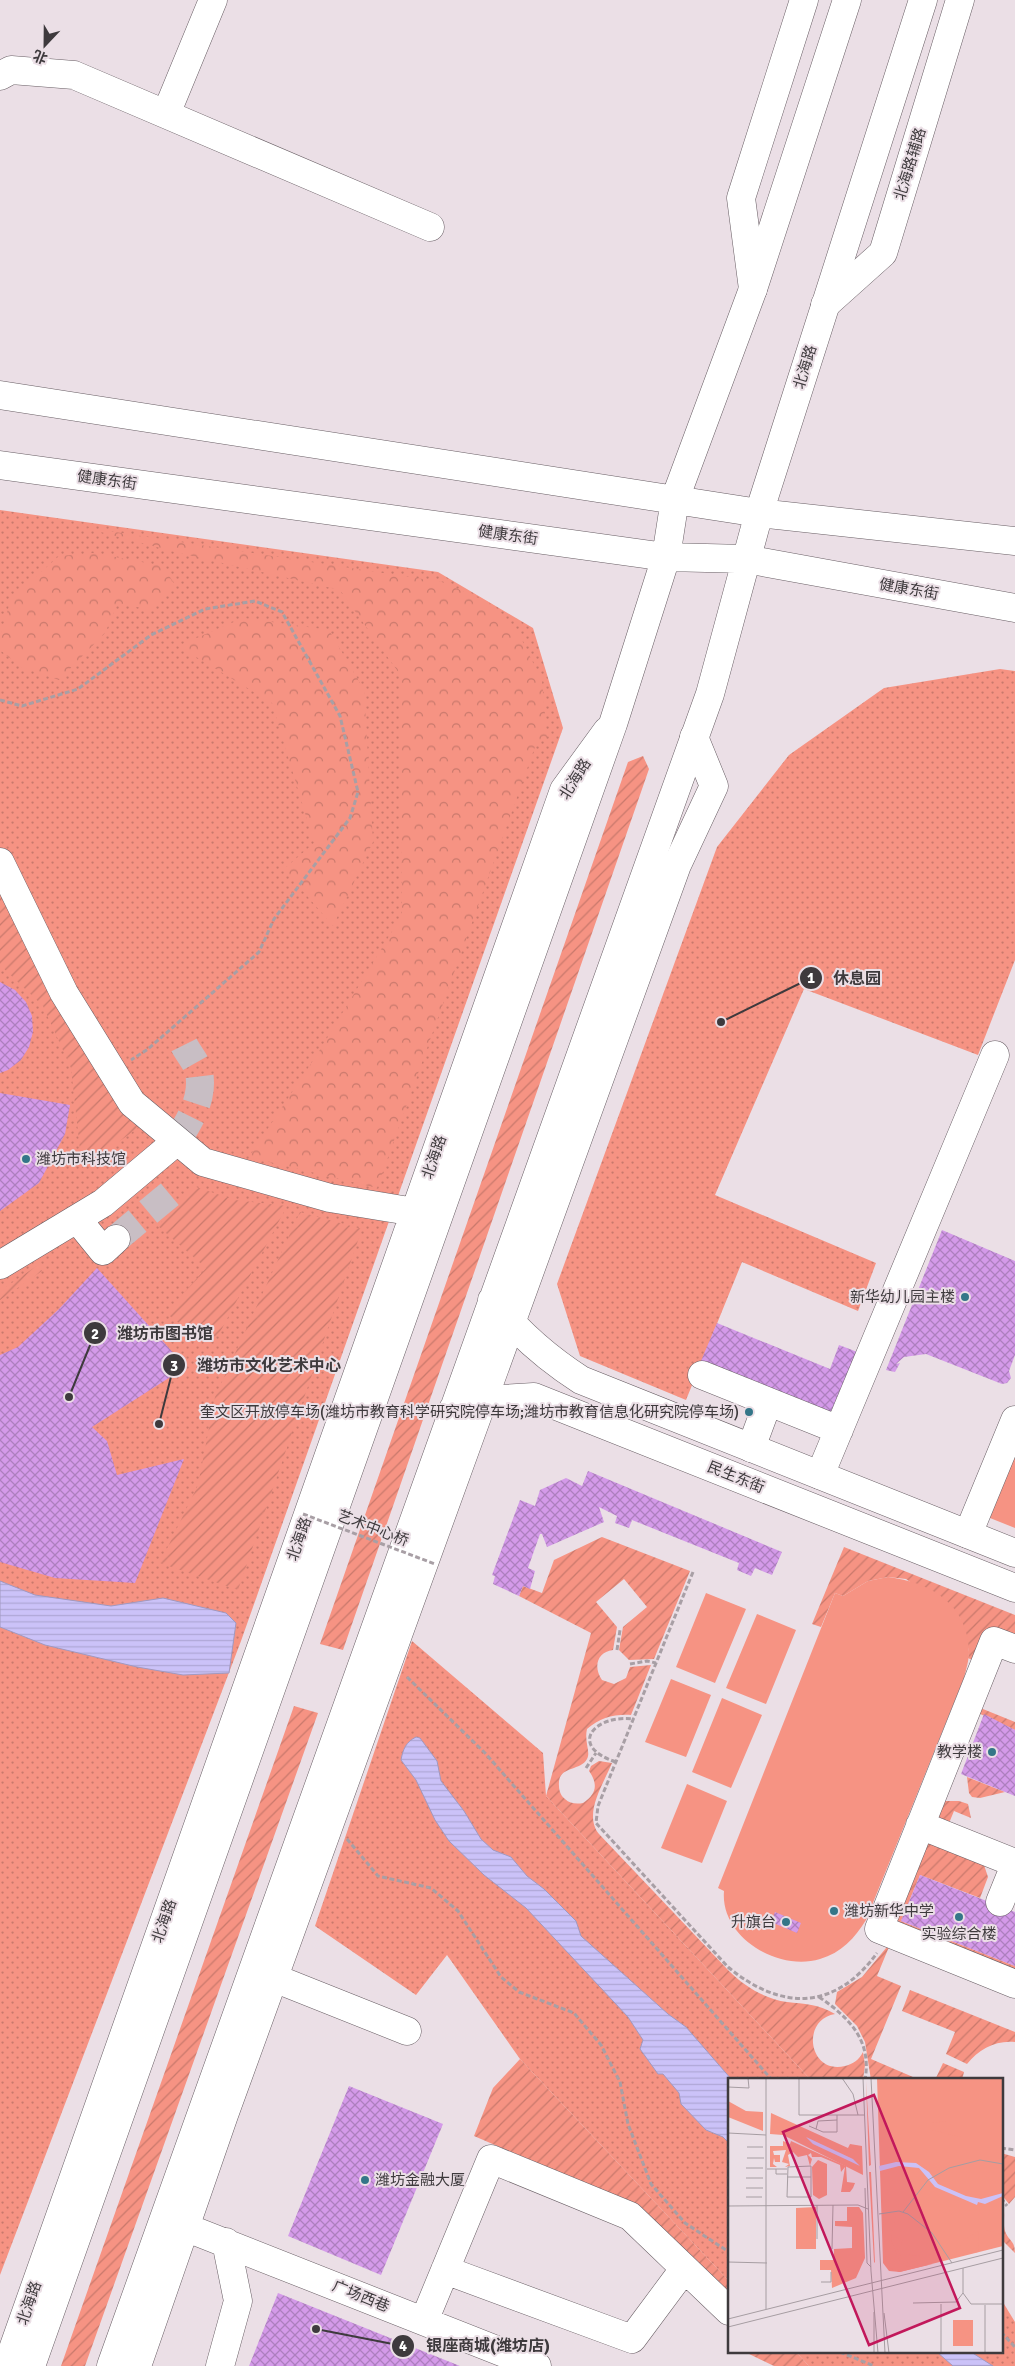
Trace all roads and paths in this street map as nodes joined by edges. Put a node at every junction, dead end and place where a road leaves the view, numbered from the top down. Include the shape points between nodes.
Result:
1 (212, 0) edge
2 (804, 0) edge
3 (847, 0) edge
4 (922, 0) edge
5 (960, 0) edge
6 (0, 76) edge
7 (166, 114) junction
8 (430, 227) dead end
9 (753, 289) junction
10 (825, 305) junction
11 (0, 395) edge
12 (0, 465) edge
13 (675, 499) junction
14 (760, 513) junction
15 (1015, 541) edge
16 (666, 557) junction
17 (746, 559) junction
18 (1015, 608) edge
19 (0, 700) edge
20 (694, 737) junction
21 (652, 855) junction
22 (0, 862) edge
23 (677, 865) junction
24 (995, 1055) dead end
25 (113, 1071) junction
26 (459, 1123) junction
27 (177, 1141) junction
28 (415, 1212) junction
29 (77, 1219) junction
30 (116, 1239) tunnel mouth
31 (0, 1265) edge
32 (492, 1300) junction
33 (512, 1326) junction
34 (702, 1375) dead end
35 (485, 1400) junction
36 (768, 1402) junction
37 (453, 1409) junction
38 (1015, 1420) edge
39 (839, 1430) junction
40 (751, 1448) junction
41 (820, 1475) junction
42 (303, 1514) dead end
43 (968, 1534) junction
44 (1015, 1553) edge
45 (435, 1564) dead end
46 (693, 1572) dead end
47 (1015, 1588) edge
48 (620, 1630) dead end
49 (1015, 1649) edge
50 (617, 1650) dead end
51 (656, 1663) junction
52 (630, 1664) dead end
53 (406, 1676) dead end
54 (634, 1719) junction
55 (596, 1753) junction
56 (616, 1762) junction
57 (586, 1768) dead end
58 (322, 1811) junction
59 (920, 1825) junction
60 (1015, 1864) edge
61 (1000, 1902) dead end
62 (890, 1933) junction
63 (274, 1978) junction
64 (1015, 1984) edge
65 (819, 1997) junction
66 (407, 2031) dead end
67 (770, 2078) edge
68 (865, 2078) edge
69 (1002, 2148) edge
70 (1015, 2150) edge
71 (197, 2159) junction
72 (1002, 2199) edge
73 (1007, 2206) dead end
74 (174, 2222) junction
75 (226, 2242) junction
76 (728, 2251) edge
77 (684, 2269) junction
78 (445, 2270) junction
79 (728, 2310) edge
80 (424, 2321) junction
81 (1002, 2333) edge
82 (1015, 2347) edge
83 (845, 2354) edge
84 (7, 2366) edge
85 (32, 2366) edge
86 (111, 2366) edge
87 (137, 2366) edge
88 (220, 2366) edge
89 (537, 2366) edge
90 (874, 2366) edge

1 - 7 main road
2 - 9 main road via 741,198
3 - 9 main road, 北海路
4 - 10 main road, 北海路
5 - 10 main road, 北海路辅路 via 883,253
6 - 7 main road via 11,70 74,75
7 - 8 main road
9 - 13 main road, 北海路
10 - 14 main road, 北海路
11 - 13 main road
12 - 16 main road, 健康东街
13 - 14 main road
13 - 16 main road, 北海路
14 - 15 main road
14 - 17 main road, 北海路
16 - 17 main road, 健康东街
16 - 26 main road, 北海路 via 613,724 558,843
17 - 18 main road, 健康东街
17 - 20 main road, 北海路 via 710,694
19 - 25 path via 22,706 78,689 152,635 205,608 255,601 282,612 340,716 358,792 350,818 274,919 259,952 148,1049
20 - 21 main road, 北海路
20 - 23 main road, 北海路 via 714,786
21 - 23 main road
21 - 32 main road, 北海路
22 - 25 main road via 64,992
23 - 33 main road, 北海路
24 - 39 main road
25 - 27 main road via 132,1103
26 - 28 main road, 北海路
26 - 85 main road, 北海路
27 - 28 main road via 203,1162 330,1198
27 - 29 main road via 103,1203
28 - 84 main road, 北海路
29 - 30 main road via 103,1251
29 - 31 main road
32 - 33 main road
32 - 37 main road, 北海路
33 - 35 main road, 北海路
33 - 40 main road via 554,1363 581,1380
34 - 36 main road
35 - 37 main road, 民生东街
35 - 47 main road, 民生东街 via 534,1397
35 - 58 main road, 北海路
36 - 39 main road
36 - 40 main road
37 - 58 main road, 北海路
38 - 43 main road
39 - 41 main road
40 - 41 main road
41 - 43 main road
42 - 45 path, 艺术中心桥, bridge
43 - 44 main road
46 - 51 path
48 - 50 path
49 - 59 main road via 994,1641
51 - 52 path
51 - 54 path
53 - 67 path via 485,1752
54 - 55 path via 610,1719 594,1728 589,1740
54 - 56 path
55 - 56 path
55 - 57 path
56 - 65 path via 598,1806 596,1823 602,1831 728,1967 744,1980 785,1998
58 - 63 main road, 北海路
58 - 71 main road, 北海路
58 - 76 path via 378,1876 431,1888 458,1911 501,1977 519,1992 574,2013 602,2046 620,2082 628,2124 651,2184 684,2223
59 - 60 main road
59 - 62 main road via 879,1929
60 - 61 main road
62 - 64 main road
62 - 65 path via 873,1960 857,1976
63 - 66 main road
63 - 71 main road, 北海路
65 - 68 path via 845,2018 864,2044 867,2058
69 - 70 path
71 - 74 main road, 北海路
72 - 73 path
74 - 75 main road, 广场西巷
74 - 86 main road, 北海路
74 - 87 main road, 北海路
75 - 80 main road, 广场西巷
75 - 88 main road via 238,2301
77 - 78 main road via 632,2340
77 - 78 main road via 630,2216 491,2159
77 - 79 main road
78 - 80 main road
80 - 89 main road, 广场西巷
81 - 82 path
83 - 90 path

